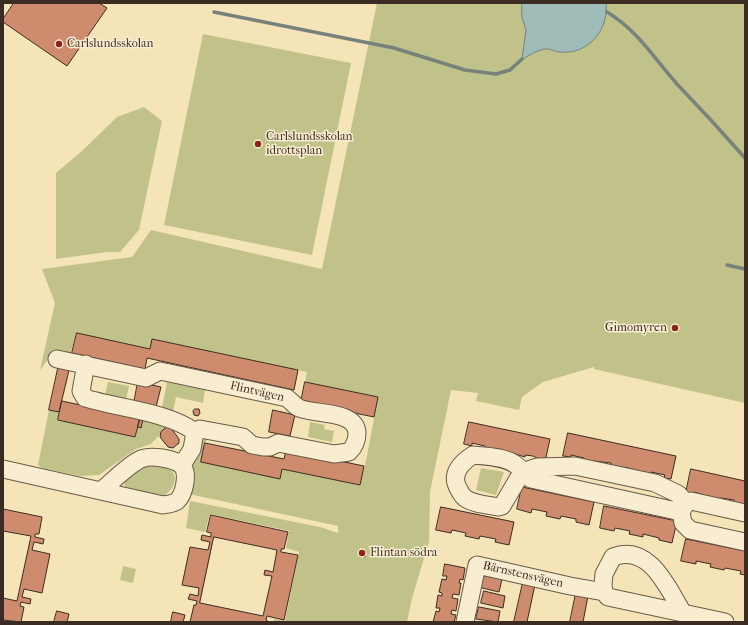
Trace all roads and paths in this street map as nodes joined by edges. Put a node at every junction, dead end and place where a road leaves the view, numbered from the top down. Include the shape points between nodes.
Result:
1 (57, 359) dead end
2 (86, 364) junction
3 (195, 432) junction
4 (182, 465) junction
5 (3, 469) edge
6 (102, 490) junction
7 (683, 507) junction
8 (745, 513) edge
9 (745, 542) edge
10 (604, 592) junction
11 (684, 613) junction
12 (465, 622) edge
13 (725, 622) edge

1 - 2 street, Flintvägen
2 - 3 street via 81,391 85,398 165,419
2 - 3 street, Flintvägen via 146,378 160,371 287,398 299,408 351,420 357,434 354,447 349,452 334,454 278,443 270,447 252,445 243,437 207,429
3 - 4 street via 192,449
4 - 6 street via 149,456 140,459
4 - 6 street via 185,470 183,489 176,502 170,504 163,505
5 - 6 street
7 - 7 street via 678,494 655,483 575,466 537,466 522,472 532,479
7 - 8 street via 698,502
7 - 9 street via 683,523 690,530
10 - 11 street, Bärnstensvägen via 608,597
10 - 11 street via 604,574 613,557 619,555 642,558 656,569
10 - 12 street, Bärnstensvägen via 477,565
11 - 13 street, Bärnstensvägen

